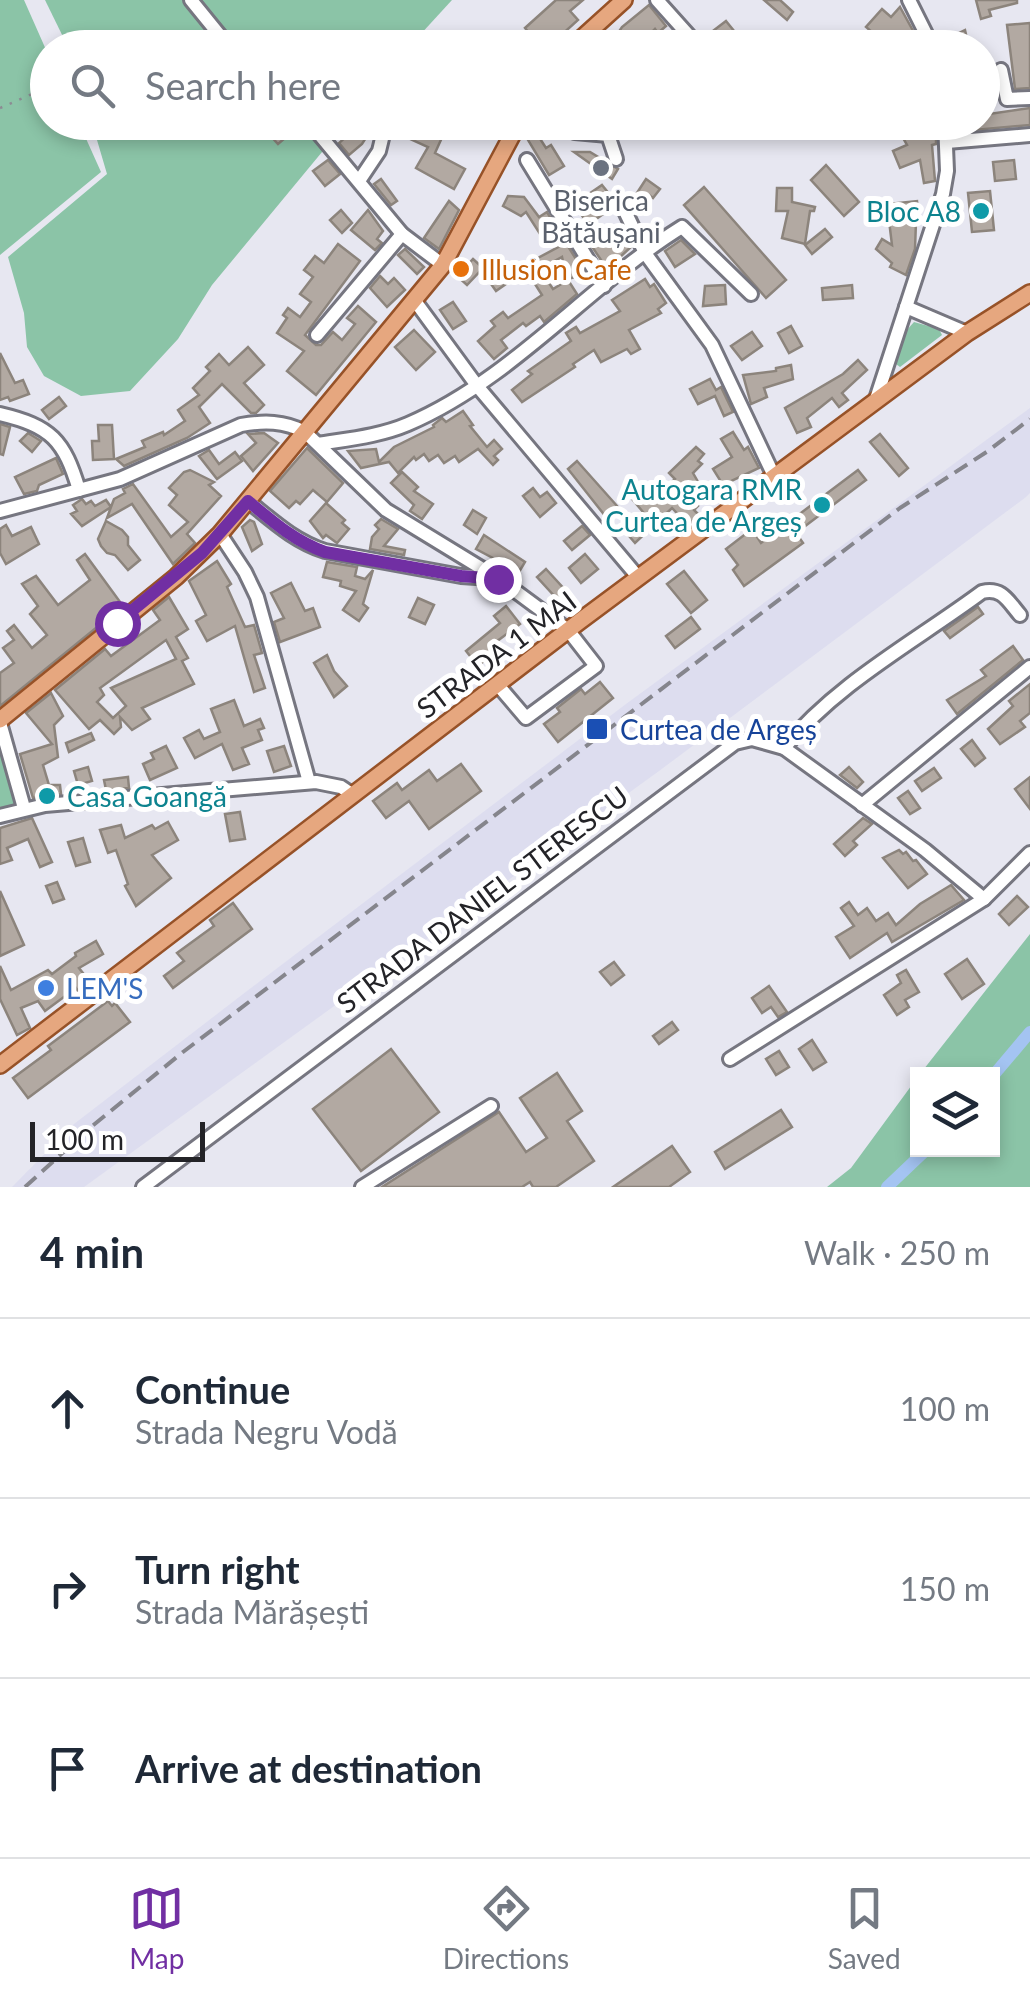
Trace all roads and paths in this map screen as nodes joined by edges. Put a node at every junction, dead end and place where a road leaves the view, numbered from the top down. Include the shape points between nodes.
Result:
1 (191, 0) edge
2 (624, 0) edge
3 (658, 0) edge
4 (910, 0) edge
5 (215, 30) edge
6 (591, 30) edge
7 (684, 30) edge
8 (924, 30) edge
9 (1001, 70) dead end
10 (30, 95) edge
11 (1030, 98) edge
12 (0, 108) edge
13 (1030, 135) edge
14 (1000, 138) edge
15 (325, 140) edge
16 (382, 140) edge
17 (509, 140) edge
18 (610, 140) edge
19 (971, 140) edge
20 (947, 142) joint
21 (616, 159) dead end
22 (527, 160) dead end
23 (358, 181) junction
24 (623, 206) dead end
25 (402, 234) junction
26 (645, 253) junction
27 (443, 265) junction
28 (604, 286) junction
29 (1030, 293) edge
30 (751, 294) dead end
31 (415, 301) junction
32 (906, 307) junction
33 (967, 333) junction
34 (317, 335) dead end
35 (478, 387) junction
36 (876, 400) junction
37 (0, 414) edge
38 (305, 432) junction
39 (318, 444) junction
40 (774, 476) junction
41 (80, 490) junction
42 (248, 501) junction
43 (0, 512) edge
44 (220, 534) junction
45 (465, 559) junction
46 (461, 576) junction
47 (638, 577) junction
48 (498, 579) junction
49 (1020, 615) dead end
50 (568, 630) junction
51 (1030, 667) edge
52 (497, 684) junction
53 (0, 722) edge
54 (784, 748) junction
55 (309, 782) junction
56 (353, 795) junction
57 (862, 805) junction
58 (24, 808) junction
59 (0, 816) edge
60 (1030, 853) edge
61 (984, 900) junction
62 (730, 1058) dead end
63 (0, 1065) edge
64 (491, 1106) dead end
65 (143, 1187) edge
66 (362, 1187) edge

1 - 5 street
2 - 6 main road
3 - 7 street
4 - 8 street
9 - 11 street via 1006,99
10 - 12 path
13 - 14 street
15 - 23 street
16 - 23 street
17 - 27 main road
18 - 21 street
19 - 20 street
20 - 32 street via 943,194
22 - 28 street
23 - 25 street
24 - 26 street
25 - 27 street
25 - 34 street
26 - 28 street
26 - 30 street via 685,227
26 - 40 street via 702,326
27 - 31 main road
28 - 35 street
29 - 33 main road, STRADA 1 MAI
31 - 35 street
31 - 38 main road
32 - 33 street
32 - 36 street
33 - 36 main road, STRADA 1 MAI
35 - 39 street via 406,425
35 - 47 street
36 - 40 main road, STRADA 1 MAI
37 - 41 street via 56,438
38 - 39 street
38 - 41 street via 277,423 241,425
38 - 42 main road
39 - 45 street via 386,510
40 - 47 main road, STRADA 1 MAI
41 - 43 street
42 - 44 main road
42 - 46 street via 325,552
44 - 53 main road
44 - 55 street via 257,597
45 - 46 street
45 - 48 street
46 - 48 street
47 - 50 main road, STRADA 1 MAI
48 - 50 street
49 - 54 street via 1002,593 982,592 820,711
50 - 52 main road, STRADA 1 MAI
50 - 52 street via 596,666 526,718
51 - 57 street
52 - 56 main road, STRADA 1 MAI
53 - 58 street
54 - 57 street, STRADA DANIEL STERESCU
54 - 65 street, STRADA DANIEL STERESCU via 752,739 720,751
55 - 56 street
55 - 58 street
56 - 63 main road, STRADA 1 MAI
57 - 61 street, STRADA DANIEL STERESCU
58 - 59 street
60 - 61 street
61 - 62 street
64 - 66 street

